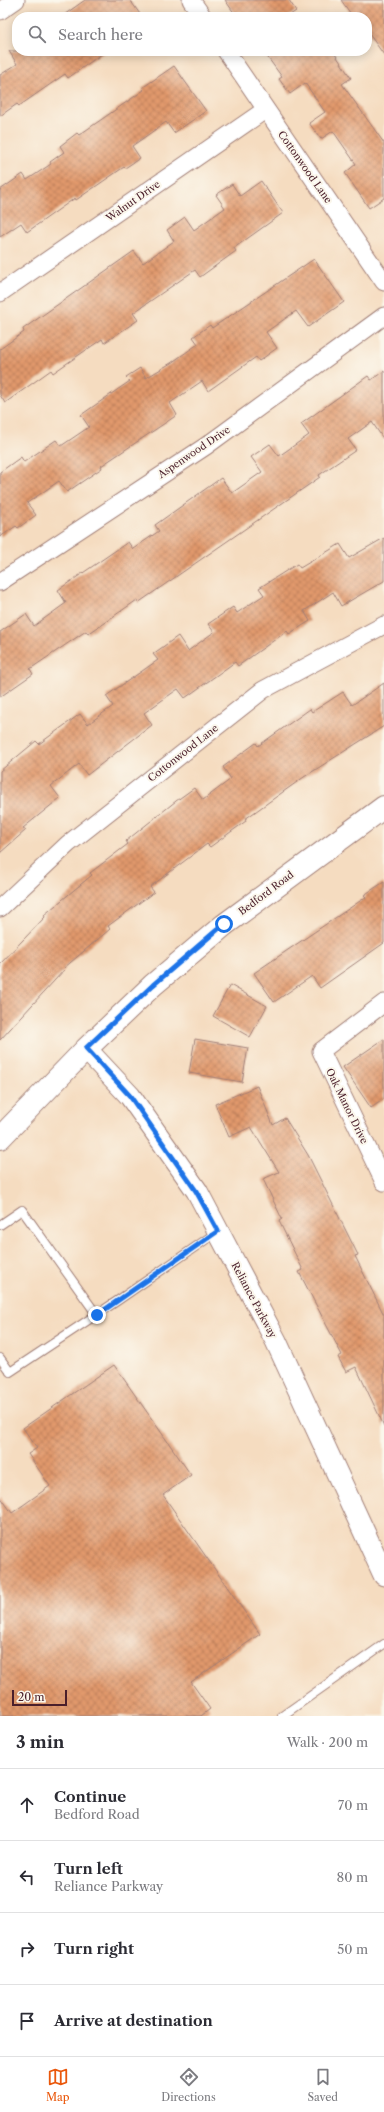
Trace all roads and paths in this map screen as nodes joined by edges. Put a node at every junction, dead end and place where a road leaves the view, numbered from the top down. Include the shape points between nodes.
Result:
1 (16, 0) edge
2 (191, 0) edge
3 (0, 11) edge
4 (199, 12) edge
5 (229, 56) edge
6 (265, 110) junction
7 (384, 282) edge
8 (0, 292) edge
9 (384, 316) edge
10 (0, 582) edge
11 (384, 625) edge
12 (384, 807) edge
13 (0, 908) edge
14 (384, 1003) edge
15 (86, 1048) junction
16 (0, 1138) edge
17 (384, 1182) edge
18 (0, 1225) edge
19 (218, 1231) junction
20 (97, 1315) junction
21 (0, 1358) edge
22 (384, 1575) edge
23 (384, 1644) edge
24 (282, 1716) edge

1 - 3 street
2 - 4 street
5 - 6 street, Cottonwood Lane
6 - 7 street, Cottonwood Lane
6 - 8 street, Walnut Drive
9 - 10 street, Aspenwood Drive via 206,446
11 - 13 street, Cottonwood Lane via 264,690 68,844
12 - 15 main road, Bedford Road via 224,924 153,985
14 - 17 street, Oak Manor Drive via 321,1051
15 - 16 main road, Bedford Road
15 - 19 street, Reliance Parkway via 130,1096 196,1191
18 - 20 lane via 22,1210
19 - 20 lane
19 - 22 street, Reliance Parkway via 276,1341
20 - 21 lane via 10,1372
23 - 24 lane

